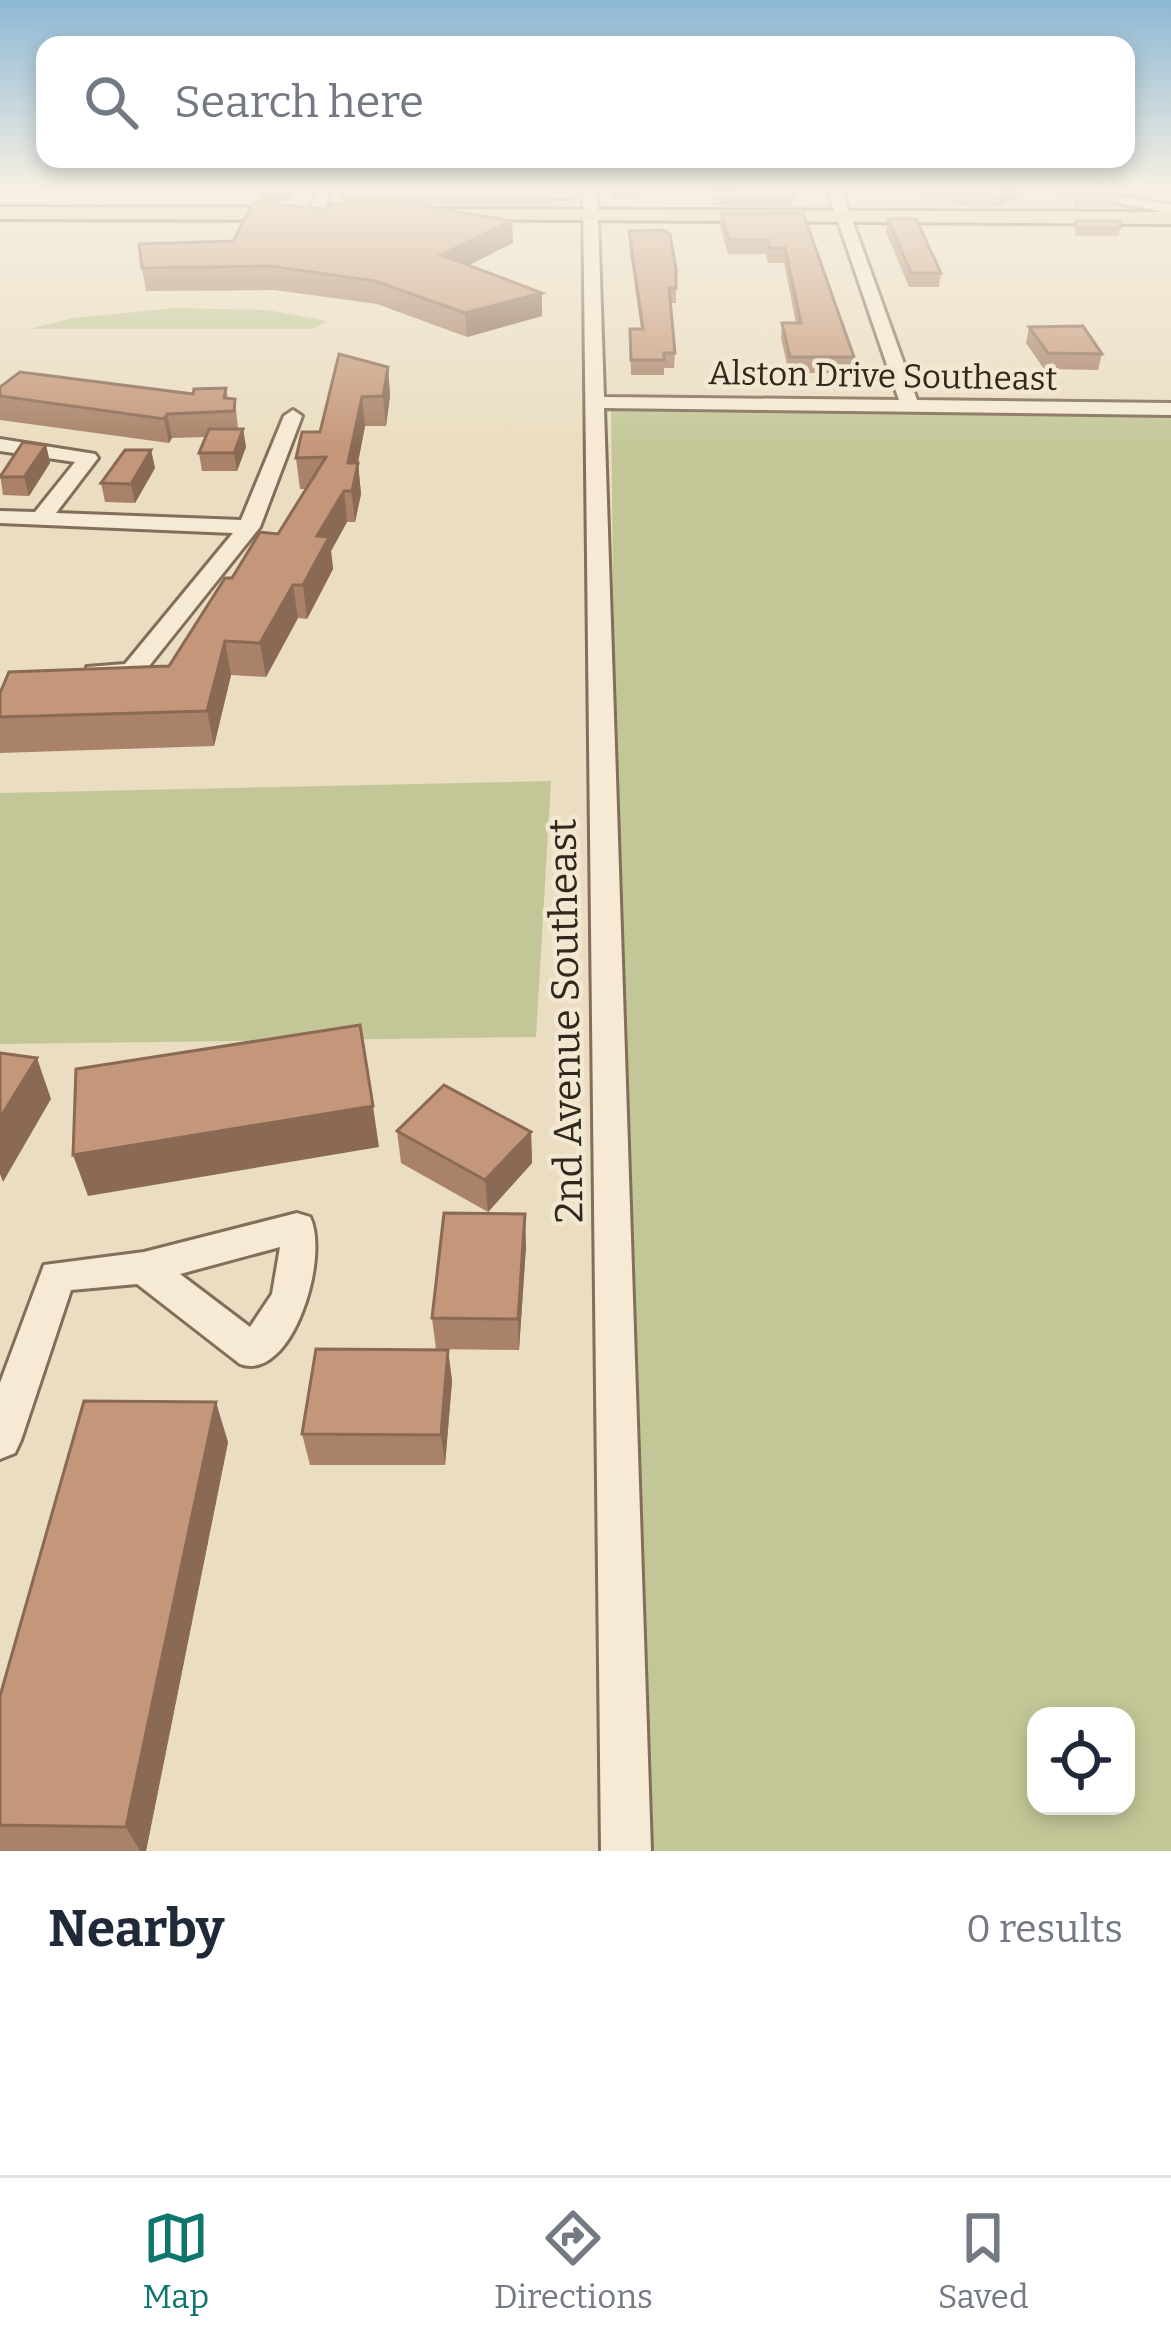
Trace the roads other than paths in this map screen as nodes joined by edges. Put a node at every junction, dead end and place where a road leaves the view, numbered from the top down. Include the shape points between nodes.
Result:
1 (591, 275) edge
2 (864, 275) edge
3 (593, 401) junction
4 (910, 406) junction
5 (1171, 409) edge
6 (293, 416) dead end
7 (0, 445) edge
8 (44, 515) junction
9 (0, 517) edge
10 (249, 527) junction
11 (66, 672) edge
12 (144, 1268) dead end
13 (6, 1395) edge
14 (0, 1440) edge
15 (626, 1851) edge

1 - 3 street, 2nd Avenue Southeast
2 - 4 street
3 - 4 street, Alston Drive Southeast
3 - 15 street, 2nd Avenue Southeast
4 - 5 street, Alston Drive Southeast
6 - 10 street
7 - 8 street via 88,458
8 - 9 street
8 - 10 street
10 - 11 street via 133,671
12 - 13 street via 57,1276
13 - 14 street

